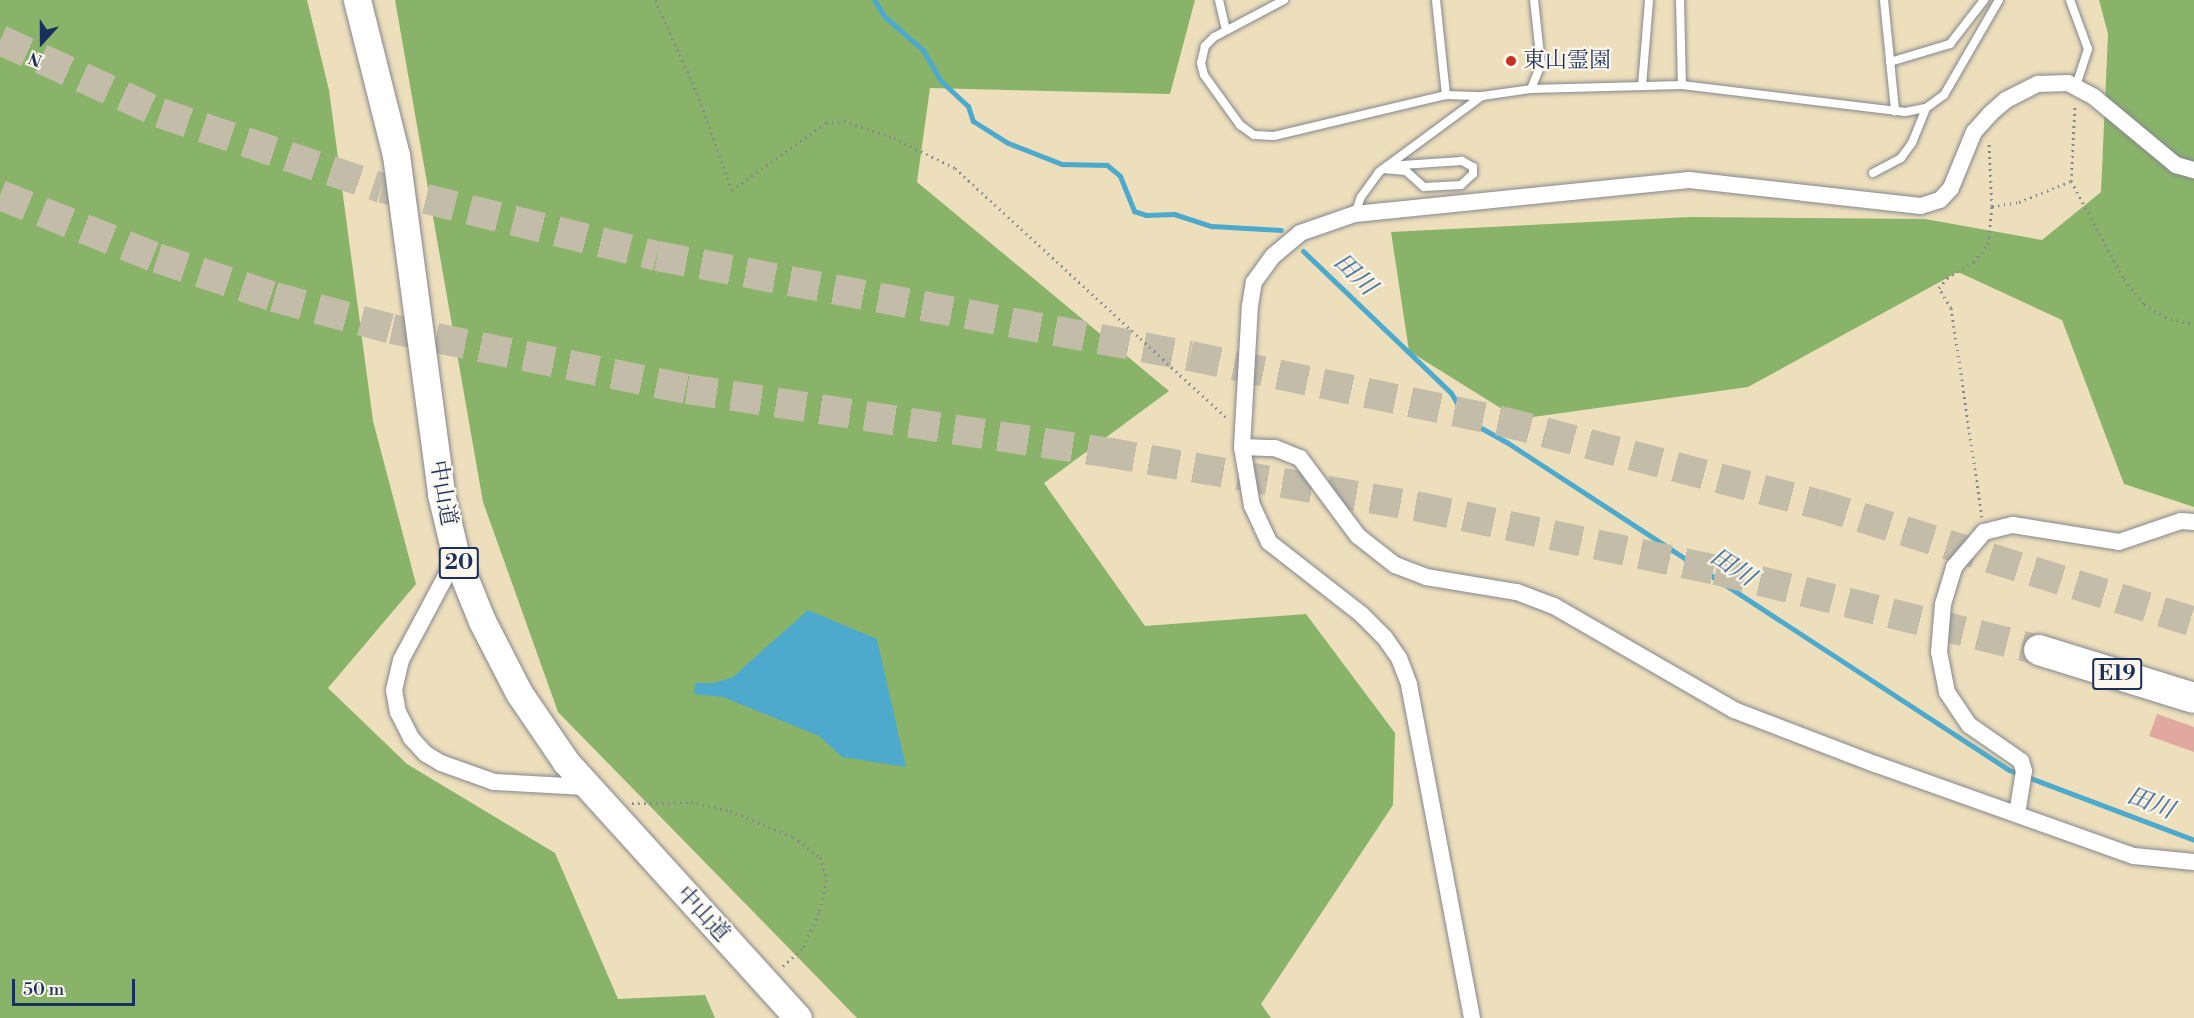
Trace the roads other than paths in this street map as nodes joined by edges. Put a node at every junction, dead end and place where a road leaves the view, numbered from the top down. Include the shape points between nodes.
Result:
1 (357, 0) edge
2 (1219, 0) edge
3 (1284, 0) edge
4 (1436, 0) edge
5 (1534, 0) edge
6 (1648, 0) edge
7 (1680, 0) edge
8 (1884, 0) edge
9 (1984, 0) edge
10 (2070, 0) edge
11 (1997, 4) edge
12 (1226, 30) junction
13 (1890, 62) junction
14 (1682, 85) junction
15 (1642, 86) junction
16 (2076, 87) junction
17 (1531, 89) junction
18 (1446, 95) junction
19 (1482, 96) junction
20 (1926, 108) junction
21 (1895, 111) junction
22 (1385, 167) junction
23 (2194, 170) edge
24 (1873, 173) dead end
25 (1355, 214) junction
26 (1242, 447) junction
27 (2194, 522) edge
28 (456, 556) junction
29 (2039, 650) tunnel mouth
30 (2194, 698) edge
31 (586, 787) junction
32 (2016, 814) junction
33 (2194, 862) edge
34 (798, 1018) edge
35 (1472, 1018) edge

1 - 28 highway, 中山道 / 20 via 396,155 441,494
2 - 12 lane
3 - 12 lane
4 - 18 lane
5 - 17 lane via 1541,64
6 - 15 lane
7 - 14 lane
8 - 13 lane
9 - 11 lane
9 - 13 lane via 1950,44
10 - 16 lane via 2088,49
11 - 20 lane via 1944,95
12 - 18 lane via 1205,46 1201,63 1204,75 1240,125 1254,135 1274,136
13 - 21 lane
14 - 15 lane
14 - 21 lane
15 - 17 lane
16 - 23 street via 2094,96 2176,165
16 - 25 street via 2068,83 2038,84 2006,100 1974,132 1951,188 1940,200 1921,206 1689,180
17 - 19 lane
18 - 19 lane
19 - 22 lane
20 - 21 lane
20 - 24 lane via 1912,143 1901,158
22 - 22 lane via 1462,161 1473,167 1473,174 1461,185 1424,187 1406,171
22 - 25 lane via 1360,197
25 - 26 street via 1300,234 1273,256 1254,282
26 - 32 street via 1275,448 1300,458 1358,536 1395,565 1426,577 1518,592 1554,606 1734,710
26 - 35 street via 1252,506 1269,542 1360,614 1386,638 1399,658 1409,684
27 - 32 street via 2181,521 2119,542 2013,525 1984,531 1954,567 1943,604 1939,652 1947,692 1969,725 2021,760 2024,771
28 - 31 highway, 中山道 / 20 via 482,621 519,693
28 - 31 street via 400,660 394,690 398,712 411,738 441,763 494,782
29 - 30 highway, E19
31 - 34 highway, 中山道 / 20
32 - 33 street via 2134,856

